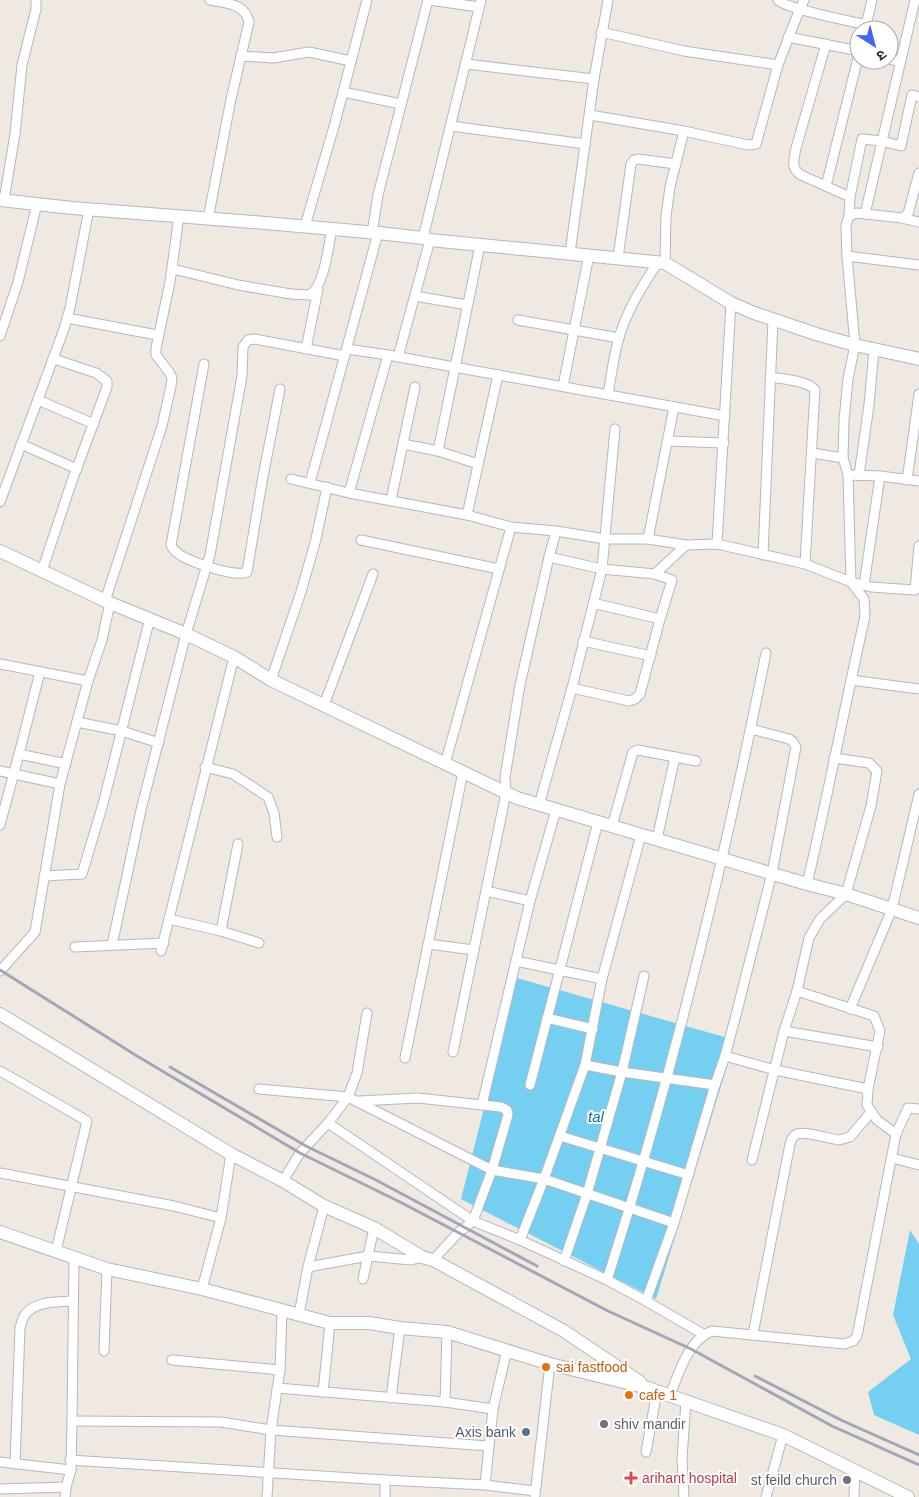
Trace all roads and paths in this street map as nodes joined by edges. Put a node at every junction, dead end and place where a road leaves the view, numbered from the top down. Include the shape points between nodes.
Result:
1 (36, 0) edge
2 (210, 0) edge
3 (368, 0) edge
4 (428, 0) edge
5 (608, 0) edge
6 (778, 0) edge
7 (804, 0) edge
8 (872, 0) edge
9 (915, 0) edge
10 (480, 4) edge
11 (800, 9) junction
12 (867, 20) edge
13 (849, 23) edge
14 (601, 32) junction
15 (788, 37) junction
16 (826, 44) junction
17 (849, 50) edge
18 (241, 56) junction
19 (351, 62) junction
20 (900, 62) joint
21 (466, 64) junction
22 (778, 65) junction
23 (855, 70) edge
24 (594, 79) junction
25 (343, 92) junction
26 (919, 96) edge
27 (401, 104) junction
28 (590, 115) junction
29 (451, 126) junction
30 (684, 131) junction
31 (882, 141) junction
32 (585, 144) junction
33 (676, 164) junction
34 (919, 173) edge
35 (826, 186) junction
36 (850, 197) junction
37 (2, 200) edge
38 (37, 204) junction
39 (89, 209) junction
40 (865, 214) junction
41 (179, 216) junction
42 (849, 216) junction
43 (902, 218) junction
44 (208, 219) junction
45 (919, 222) edge
46 (305, 226) junction
47 (332, 229) junction
48 (375, 233) junction
49 (426, 239) junction
50 (480, 245) junction
51 (570, 253) junction
52 (589, 255) junction
53 (847, 256) junction
54 (618, 258) junction
55 (661, 263) junction
56 (919, 265) edge
57 (173, 269) junction
58 (318, 286) junction
59 (415, 296) junction
60 (731, 303) junction
61 (468, 305) junction
62 (68, 318) junction
63 (518, 320) dead end
64 (773, 320) junction
65 (574, 330) junction
66 (157, 335) junction
67 (0, 336) edge
68 (619, 338) junction
69 (854, 345) junction
70 (306, 349) junction
71 (874, 350) junction
72 (346, 353) junction
73 (388, 355) junction
74 (398, 356) junction
75 (54, 359) junction
76 (919, 359) edge
77 (204, 364) dead end
78 (455, 367) junction
79 (498, 375) junction
80 (770, 377) junction
81 (562, 386) junction
82 (415, 387) dead end
83 (280, 389) dead end
84 (608, 394) junction
85 (919, 394) edge
86 (38, 400) junction
87 (674, 407) junction
88 (725, 416) junction
89 (94, 424) junction
90 (615, 429) dead end
91 (668, 441) junction
92 (724, 443) junction
93 (21, 444) junction
94 (402, 444) junction
95 (438, 451) junction
96 (812, 453) junction
97 (843, 458) junction
98 (478, 464) junction
99 (76, 469) junction
100 (848, 475) junction
101 (859, 476) junction
102 (880, 476) junction
103 (291, 479) dead end
104 (907, 480) junction
105 (919, 482) edge
106 (310, 483) junction
107 (327, 487) junction
108 (349, 492) junction
109 (391, 500) junction
110 (0, 502) edge
111 (466, 515) junction
112 (511, 527) junction
113 (556, 531) junction
114 (605, 539) junction
115 (648, 539) junction
116 (361, 540) dead end
117 (717, 544) junction
118 (686, 545) junction
119 (919, 546) edge
120 (0, 552) edge
121 (763, 555) junction
122 (549, 557) junction
123 (806, 564) junction
124 (207, 566) junction
125 (499, 569) junction
126 (602, 569) junction
127 (42, 571) junction
128 (373, 574) dead end
129 (655, 574) junction
130 (851, 582) junction
131 (867, 586) junction
132 (917, 590) edge
133 (864, 599) junction
134 (108, 602) junction
135 (593, 603) junction
136 (150, 618) junction
137 (660, 618) junction
138 (186, 634) junction
139 (583, 641) junction
140 (766, 653) dead end
141 (651, 656) junction
142 (234, 657) junction
143 (0, 664) edge
144 (40, 672) junction
145 (271, 680) junction
146 (851, 680) junction
147 (88, 681) junction
148 (572, 688) junction
149 (919, 689) edge
150 (324, 706) junction
151 (77, 722) junction
152 (751, 729) junction
153 (122, 732) junction
154 (159, 743) junction
155 (19, 754) junction
156 (675, 757) junction
157 (834, 758) junction
158 (696, 761) dead end
159 (66, 764) junction
160 (445, 764) junction
161 (205, 768) junction
162 (0, 771) edge
163 (463, 772) junction
164 (13, 774) junction
165 (60, 784) junction
166 (506, 793) junction
167 (919, 794) edge
168 (539, 805) junction
169 (556, 810) junction
170 (598, 822) junction
171 (0, 825) edge
172 (612, 826) junction
173 (641, 835) junction
174 (277, 837) dead end
175 (657, 839) junction
176 (238, 844) dead end
177 (723, 859) junction
178 (772, 874) junction
179 (44, 876) junction
180 (807, 884) junction
181 (486, 891) junction
182 (846, 894) junction
183 (530, 901) junction
184 (892, 909) junction
185 (919, 918) edge
186 (169, 919) junction
187 (221, 931) junction
188 (259, 943) dead end
189 (428, 944) junction
190 (112, 945) junction
191 (75, 947) dead end
192 (474, 950) junction
193 (516, 961) junction
194 (0, 970) edge
195 (559, 970) junction
196 (644, 976) dead end
197 (602, 979) junction
198 (797, 991) junction
199 (850, 1009) junction
200 (367, 1013) dead end
201 (0, 1014) edge
202 (547, 1018) junction
203 (593, 1030) junction
204 (784, 1031) junction
205 (878, 1047) junction
206 (453, 1052) dead end
207 (725, 1056) junction
208 (405, 1058) dead end
209 (585, 1065) junction
210 (775, 1070) junction
211 (0, 1071) edge
212 (622, 1072) junction
213 (667, 1078) junction
214 (530, 1084) dead end
215 (715, 1085) junction
216 (259, 1089) dead end
217 (868, 1089) junction
218 (352, 1099) junction
219 (482, 1105) junction
220 (919, 1109) edge
221 (871, 1112) junction
222 (328, 1123) junction
223 (896, 1134) junction
224 (560, 1136) junction
225 (601, 1148) junction
226 (231, 1154) junction
227 (892, 1158) junction
228 (752, 1160) dead end
229 (644, 1162) junction
230 (919, 1165) edge
231 (492, 1170) junction
232 (0, 1173) edge
233 (688, 1175) junction
234 (544, 1179) junction
235 (282, 1181) junction
236 (72, 1186) junction
237 (587, 1194) junction
238 (324, 1206) junction
239 (630, 1208) junction
240 (221, 1218) junction
241 (473, 1221) junction
242 (674, 1223) junction
243 (374, 1228) junction
244 (0, 1232) edge
245 (520, 1240) junction
246 (56, 1251) junction
247 (368, 1256) junction
248 (74, 1258) junction
249 (428, 1258) junction
250 (564, 1261) junction
251 (308, 1266) junction
252 (107, 1269) junction
253 (363, 1279) dead end
254 (607, 1280) junction
255 (202, 1289) junction
256 (73, 1301) junction
257 (646, 1301) junction
258 (282, 1311) junction
259 (299, 1314) junction
260 (330, 1323) junction
261 (400, 1328) junction
262 (447, 1332) junction
263 (703, 1334) junction
264 (753, 1334) junction
265 (507, 1350) junction
266 (104, 1351) dead end
267 (172, 1360) dead end
268 (550, 1364) junction
269 (280, 1370) junction
270 (276, 1388) junction
271 (653, 1389) junction
272 (323, 1392) junction
273 (670, 1396) junction
274 (391, 1398) junction
275 (686, 1401) junction
276 (445, 1402) junction
277 (493, 1409) junction
278 (72, 1421) junction
279 (271, 1430) junction
280 (783, 1436) junction
281 (488, 1446) junction
282 (646, 1452) dead end
283 (70, 1460) junction
284 (0, 1462) edge
285 (15, 1464) junction
286 (70, 1470) junction
287 (855, 1471) junction
288 (269, 1472) junction
289 (385, 1480) junction
290 (485, 1485) junction
291 (0, 1489) edge
292 (66, 1492) edge
293 (535, 1494) edge
294 (267, 1497) edge
295 (385, 1497) edge
296 (684, 1497) edge
297 (766, 1497) edge
298 (854, 1497) edge
299 (908, 1497) edge

1 - 37 street via 22,65 16,134
2 - 18 street via 236,6 247,15 248,28
3 - 19 street
4 - 10 street
4 - 27 street
5 - 14 street
6 - 11 street
7 - 11 street
8 - 12 street
9 - 20 street
10 - 21 street
11 - 13 street
11 - 15 street
14 - 22 street via 684,51
14 - 24 street
15 - 16 street
15 - 22 street
16 - 17 street
16 - 35 street via 793,166 801,176
18 - 19 street via 273,58 309,52
18 - 44 street
19 - 25 street
20 - 31 street
21 - 24 street
21 - 29 street
22 - 30 street via 756,144
23 - 35 street
24 - 28 street
25 - 27 street
25 - 46 street
26 - 31 street via 912,95 901,146
27 - 48 street via 378,195
28 - 30 street
28 - 32 street
29 - 32 street
29 - 49 street
30 - 33 street
31 - 36 street via 862,139
31 - 40 street
32 - 51 street
33 - 54 street via 638,159 631,164
33 - 55 street
34 - 43 street via 908,214
35 - 36 street
36 - 42 street
37 - 38 street
38 - 39 street
38 - 67 street via 18,282
39 - 41 street
39 - 62 street
40 - 42 street
40 - 43 street
41 - 44 street
41 - 57 street
42 - 53 street via 846,225
43 - 45 street
44 - 46 street
46 - 47 street
47 - 48 street
47 - 58 street
48 - 49 street
48 - 72 street
49 - 50 street
49 - 59 street
50 - 51 street
50 - 61 street
51 - 52 street
52 - 54 street
52 - 65 street
53 - 56 street
53 - 69 street
54 - 55 street
55 - 60 street
55 - 68 street via 641,289
57 - 58 street via 238,285 304,296 310,295
57 - 66 street
58 - 70 street
59 - 61 street
59 - 74 street
60 - 64 street
60 - 88 street
61 - 78 street
62 - 66 street
62 - 75 street
63 - 65 street
64 - 69 street
64 - 80 street
65 - 68 street
65 - 81 street
66 - 134 street via 156,355 170,372 171,386
68 - 84 street
69 - 71 street
69 - 97 street via 844,420
70 - 72 street
70 - 124 street via 254,340 244,343 242,376
71 - 76 street
71 - 101 street
72 - 73 street
72 - 106 street
73 - 74 street
73 - 108 street
74 - 78 street
75 - 86 street
75 - 89 street via 96,373 107,381 106,393
77 - 124 street via 171,545 179,554
78 - 79 street
78 - 95 street
79 - 81 street
79 - 98 street
80 - 96 street via 806,384 815,390
80 - 121 street
81 - 84 street
82 - 94 street
83 - 124 street via 247,572 238,574
84 - 87 street
85 - 104 street
86 - 89 street
86 - 93 street
87 - 88 street
87 - 91 street
88 - 92 street
89 - 99 street
90 - 114 street
91 - 92 street
91 - 115 street
92 - 117 street
93 - 99 street
93 - 110 street
94 - 95 street
94 - 109 street
95 - 98 street
96 - 97 street
96 - 123 street
97 - 100 street
98 - 111 street
99 - 127 street
100 - 101 street
100 - 130 street
101 - 102 street
102 - 104 street
102 - 131 street
103 - 106 street
104 - 105 street
106 - 107 street
107 - 108 street
107 - 145 street via 316,539
108 - 109 street
109 - 111 street
111 - 112 street
112 - 113 street
112 - 125 street
113 - 114 street
113 - 122 street
114 - 115 street
114 - 126 street
115 - 118 street
116 - 125 street
117 - 118 street
117 - 121 street
118 - 129 street
119 - 132 street
120 - 127 street
121 - 123 street
122 - 126 street
122 - 166 street via 520,685 505,778
123 - 130 street
124 - 138 street
125 - 160 street
126 - 129 street
126 - 135 street
127 - 134 street
128 - 150 street
129 - 137 street via 672,580
130 - 131 street
130 - 133 street
131 - 132 street
131 - 133 street
133 - 146 street via 865,616
134 - 136 street
134 - 147 street via 102,640
135 - 137 street
135 - 139 street
136 - 138 street
136 - 153 street
137 - 141 street
138 - 142 street
138 - 154 street
139 - 141 street
139 - 148 street
140 - 152 street
141 - 148 street via 640,694 635,699
142 - 145 street
142 - 161 street
143 - 144 street
144 - 147 street
144 - 155 street
145 - 150 street
146 - 149 street
146 - 157 street
147 - 151 street
148 - 168 street
150 - 160 street
151 - 153 street
151 - 159 street
152 - 177 street
152 - 178 street via 789,739 796,747
153 - 154 street
153 - 179 street via 82,874
154 - 190 street
155 - 159 street
155 - 164 street
156 - 158 street
156 - 172 street via 638,750 633,752
156 - 175 street
157 - 180 street
157 - 182 street via 869,764 877,770 871,806
159 - 165 street
160 - 163 street
161 - 174 street via 233,774 268,797
161 - 186 street
162 - 164 street
163 - 166 street
163 - 189 street
164 - 165 street
164 - 171 street
165 - 179 street
166 - 168 street
166 - 181 street
167 - 184 street
168 - 169 street
169 - 170 street
169 - 183 street
170 - 172 street
170 - 195 street
172 - 173 street
173 - 175 street
173 - 197 street
175 - 177 street
176 - 187 street
177 - 178 street
177 - 213 street
178 - 180 street
178 - 207 street
179 - 194 street via 34,932
180 - 182 street
181 - 183 street
181 - 192 street
182 - 184 street
182 - 198 street via 815,926 804,956
183 - 193 street
184 - 185 street
184 - 199 street
186 - 187 street
186 - 190 street via 162,947
187 - 188 street
189 - 192 street
189 - 208 street
190 - 191 street
192 - 206 street
193 - 195 street
193 - 219 street
195 - 197 street
195 - 202 street
196 - 212 street
197 - 203 street
198 - 199 street
198 - 204 street
199 - 205 street via 874,1016 880,1031
200 - 218 street
201 - 226 street
202 - 203 street
202 - 214 street
203 - 209 street
204 - 205 street
204 - 210 street
205 - 217 street
207 - 210 street
207 - 215 street
209 - 212 street
209 - 224 street
210 - 217 street
210 - 228 street
211 - 236 street via 87,1121
212 - 213 street
212 - 225 street
213 - 215 street
213 - 229 street
215 - 233 street
216 - 218 street
217 - 221 street via 867,1105
218 - 219 street via 418,1098
218 - 222 street
218 - 231 street
219 - 231 street via 501,1107 507,1110 508,1115
220 - 223 street via 908,1108
221 - 223 street
221 - 264 street via 845,1140 804,1133 793,1138
222 - 235 street via 300,1153
222 - 241 street
223 - 227 street
224 - 225 street
224 - 234 street
225 - 229 street
225 - 237 street
226 - 235 street
226 - 240 street
227 - 230 street
227 - 264 street via 857,1336 853,1342 844,1344
229 - 233 street
229 - 239 street
231 - 234 street
231 - 241 street
232 - 236 street
233 - 242 street
234 - 237 street
234 - 245 street
235 - 238 street
236 - 240 street
236 - 246 street
237 - 239 street
237 - 250 street
238 - 243 street
238 - 251 street
239 - 242 street
239 - 254 street
240 - 255 street
241 - 245 street
241 - 249 street
242 - 257 street
243 - 247 street
243 - 249 street
244 - 246 street
245 - 250 street
246 - 248 street
247 - 249 street via 411,1260
247 - 251 street
247 - 253 street
248 - 252 street
248 - 256 street
249 - 271 street via 564,1331
250 - 254 street
251 - 259 street
252 - 255 street
252 - 266 street
254 - 257 street
255 - 258 street
256 - 278 street
256 - 285 street via 44,1304 24,1316 20,1328
257 - 263 street
258 - 259 street
258 - 269 street
259 - 260 street
260 - 261 street via 369,1323
260 - 272 street
261 - 262 street
261 - 274 street
262 - 265 street
262 - 276 street
263 - 264 street via 712,1331
263 - 273 street via 691,1349
265 - 268 street
265 - 277 street
267 - 269 street
268 - 271 street
268 - 293 street
269 - 270 street
270 - 272 street
270 - 279 street
271 - 273 street
271 - 282 street
272 - 274 street
273 - 275 street
274 - 276 street
275 - 280 street
275 - 296 street via 682,1459
276 - 277 street
277 - 281 street
278 - 279 street via 221,1422
278 - 283 street
279 - 281 street
279 - 288 street
280 - 287 street
280 - 297 street
281 - 290 street
283 - 286 street
283 - 288 street
284 - 285 street
285 - 286 street
286 - 292 street
287 - 298 street
287 - 299 street
288 - 289 street
288 - 294 street
289 - 290 street
289 - 295 street
290 - 293 street
291 - 292 street

